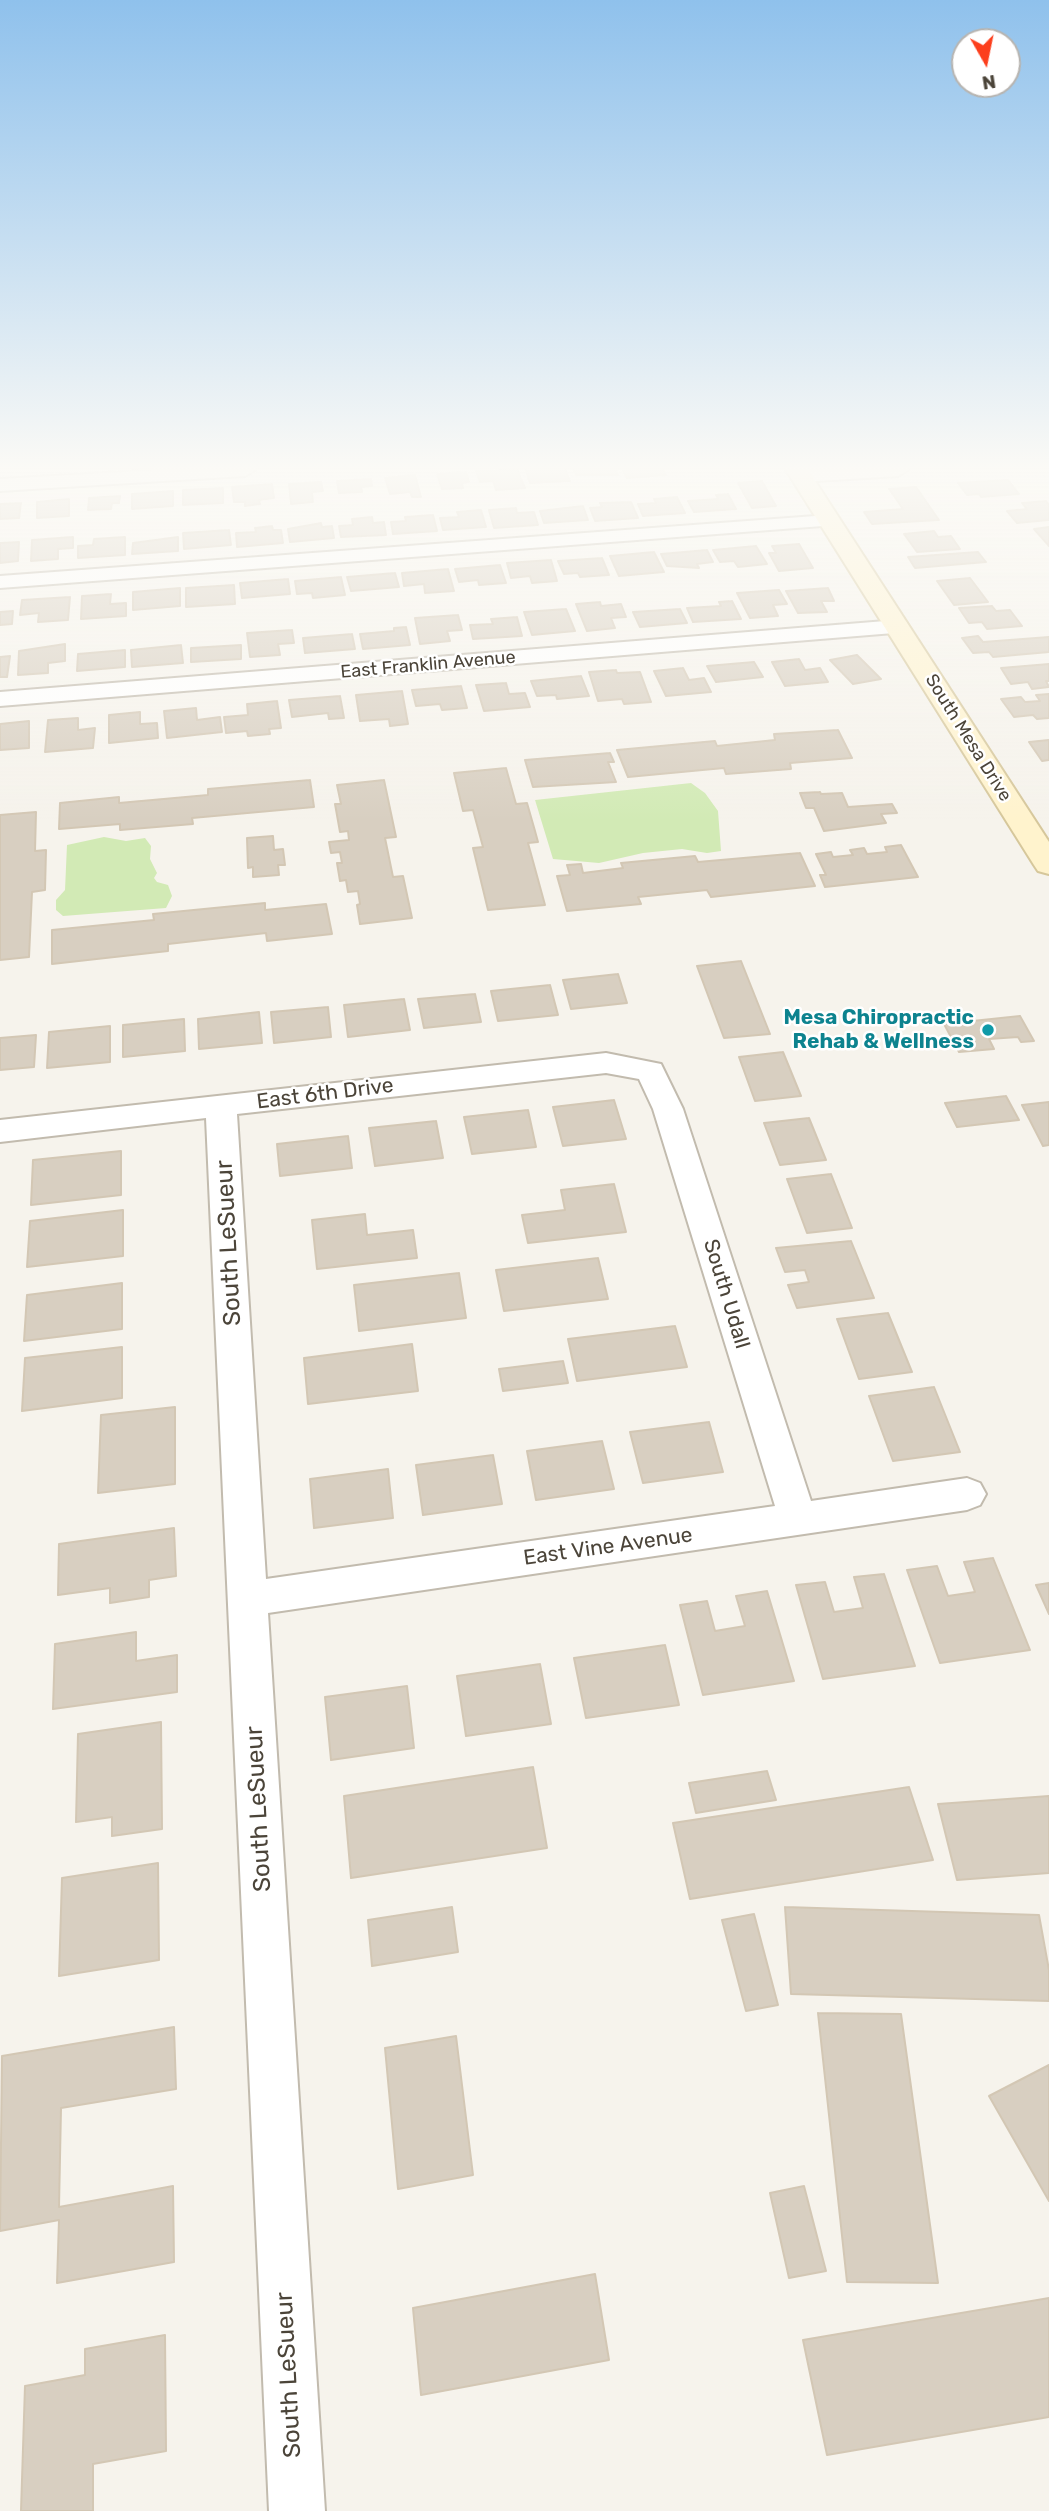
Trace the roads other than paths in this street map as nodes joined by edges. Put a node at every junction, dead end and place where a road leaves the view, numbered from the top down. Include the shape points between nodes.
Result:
1 (872, 587) edge
2 (898, 627) junction
3 (0, 699) edge
4 (1049, 865) edge
5 (650, 1071) joint
6 (221, 1107) junction
7 (0, 1131) edge
8 (967, 1494) dead end
9 (798, 1519) junction
10 (248, 1599) junction
11 (297, 2511) edge

1 - 2 main road, South Mesa Drive
2 - 3 street, East Franklin Avenue
2 - 4 main road, South Mesa Drive
5 - 6 street, East 6th Drive via 606,1063 557,1067
5 - 9 street, South Udall via 668,1109
6 - 7 street, East 6th Drive
6 - 10 street, South LeSueur
8 - 9 street, East Vine Avenue
9 - 10 street, East Vine Avenue
10 - 11 street, South LeSueur

